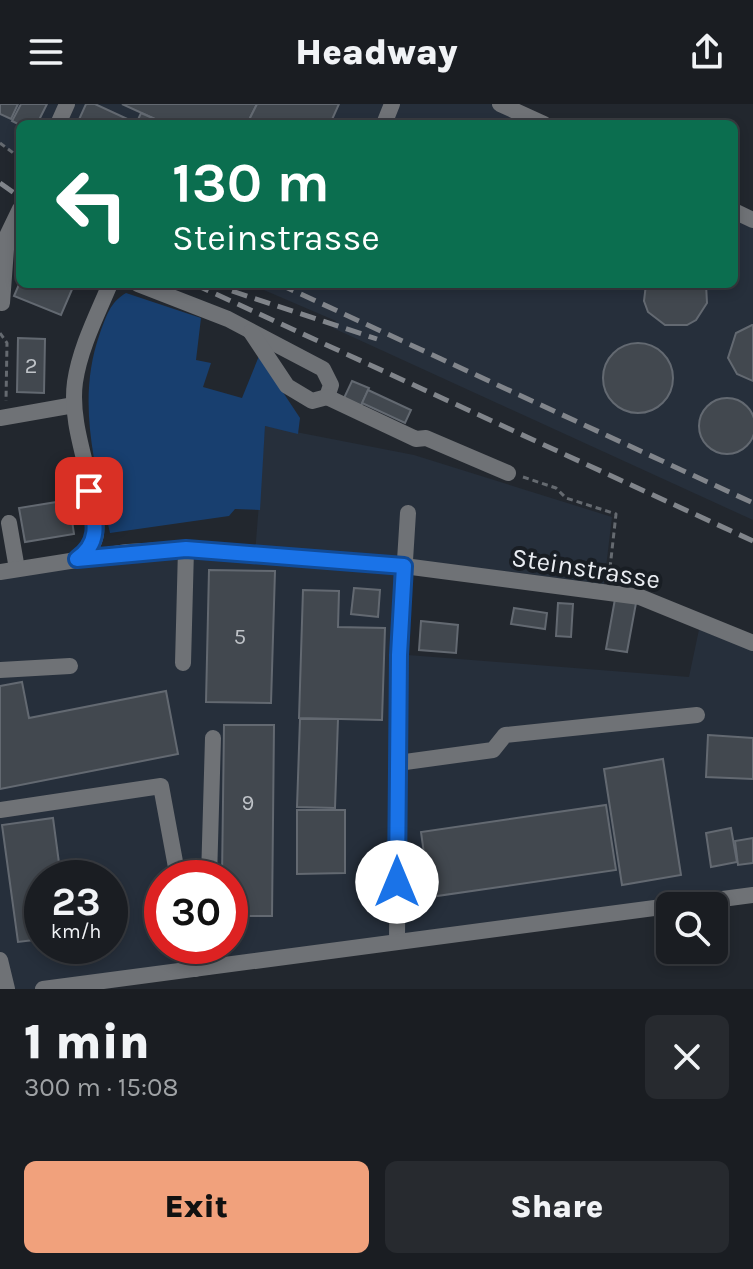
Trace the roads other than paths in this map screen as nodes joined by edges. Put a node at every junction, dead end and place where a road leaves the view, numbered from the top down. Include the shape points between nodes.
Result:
1 (500, 104) edge
2 (535, 120) edge
3 (9, 237) edge
4 (108, 288) edge
5 (148, 288) edge
6 (2, 303) dead end
7 (250, 331) junction
8 (327, 397) junction
9 (74, 405) junction
10 (2, 418) edge
11 (508, 473) road end
12 (408, 513) dead end
13 (9, 523) dead end
14 (186, 549) junction
15 (77, 559) junction
16 (404, 566) junction
17 (8, 570) edge
18 (753, 643) edge
19 (183, 663) dead end
20 (70, 666) dead end
21 (0, 670) edge
22 (697, 715) dead end
23 (213, 738) dead end
24 (398, 763) junction
25 (0, 810) edge
26 (175, 860) edge
27 (210, 860) edge
28 (753, 895) edge
29 (397, 941) junction
30 (0, 960) edge
31 (199, 964) edge
32 (202, 964) edge
33 (201, 968) junction
34 (7, 989) edge
35 (43, 989) edge

1 - 2 street
3 - 6 street
4 - 9 street via 86,343
5 - 7 street
7 - 8 street via 294,393 312,401
7 - 8 street via 323,369 331,385
8 - 11 street via 416,439 426,438
9 - 10 street
9 - 15 street via 96,534 89,551
12 - 16 street
13 - 17 street
14 - 15 street, Steinstrasse
14 - 16 street, Steinstrasse
14 - 19 street
15 - 17 street, Steinstrasse
16 - 18 street, Steinstrasse via 640,597
16 - 24 street
20 - 21 street
22 - 24 street via 505,735 493,750
23 - 27 street
24 - 29 street
25 - 26 street via 161,786
28 - 29 street
29 - 33 street
30 - 34 street
31 - 33 street
32 - 33 street
33 - 35 street

